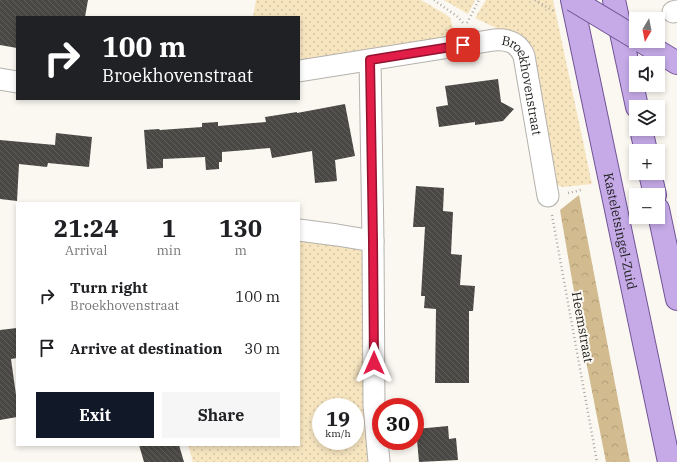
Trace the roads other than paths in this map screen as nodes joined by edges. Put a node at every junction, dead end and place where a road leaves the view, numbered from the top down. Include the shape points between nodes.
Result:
1 (573, 0) edge
2 (614, 0) edge
3 (629, 34) edge
4 (652, 48) edge
5 (370, 60) junction
6 (677, 63) edge
7 (300, 71) edge
8 (0, 79) edge
9 (16, 82) edge
10 (635, 100) edge
11 (548, 196) road end
12 (661, 224) edge
13 (300, 230) edge
14 (373, 241) junction
15 (677, 299) edge
16 (379, 462) edge
17 (669, 462) edge

1 - 3 main road, bridge
1 - 17 main road, Kasteletsingel-Zuid
2 - 10 main road
4 - 6 main road
5 - 7 street, Broekhovenstraat
5 - 11 street, Broekhovenstraat via 494,40 507,40 517,45 526,62
5 - 14 street
8 - 9 street
12 - 15 main road
13 - 14 street
14 - 16 street via 374,406

